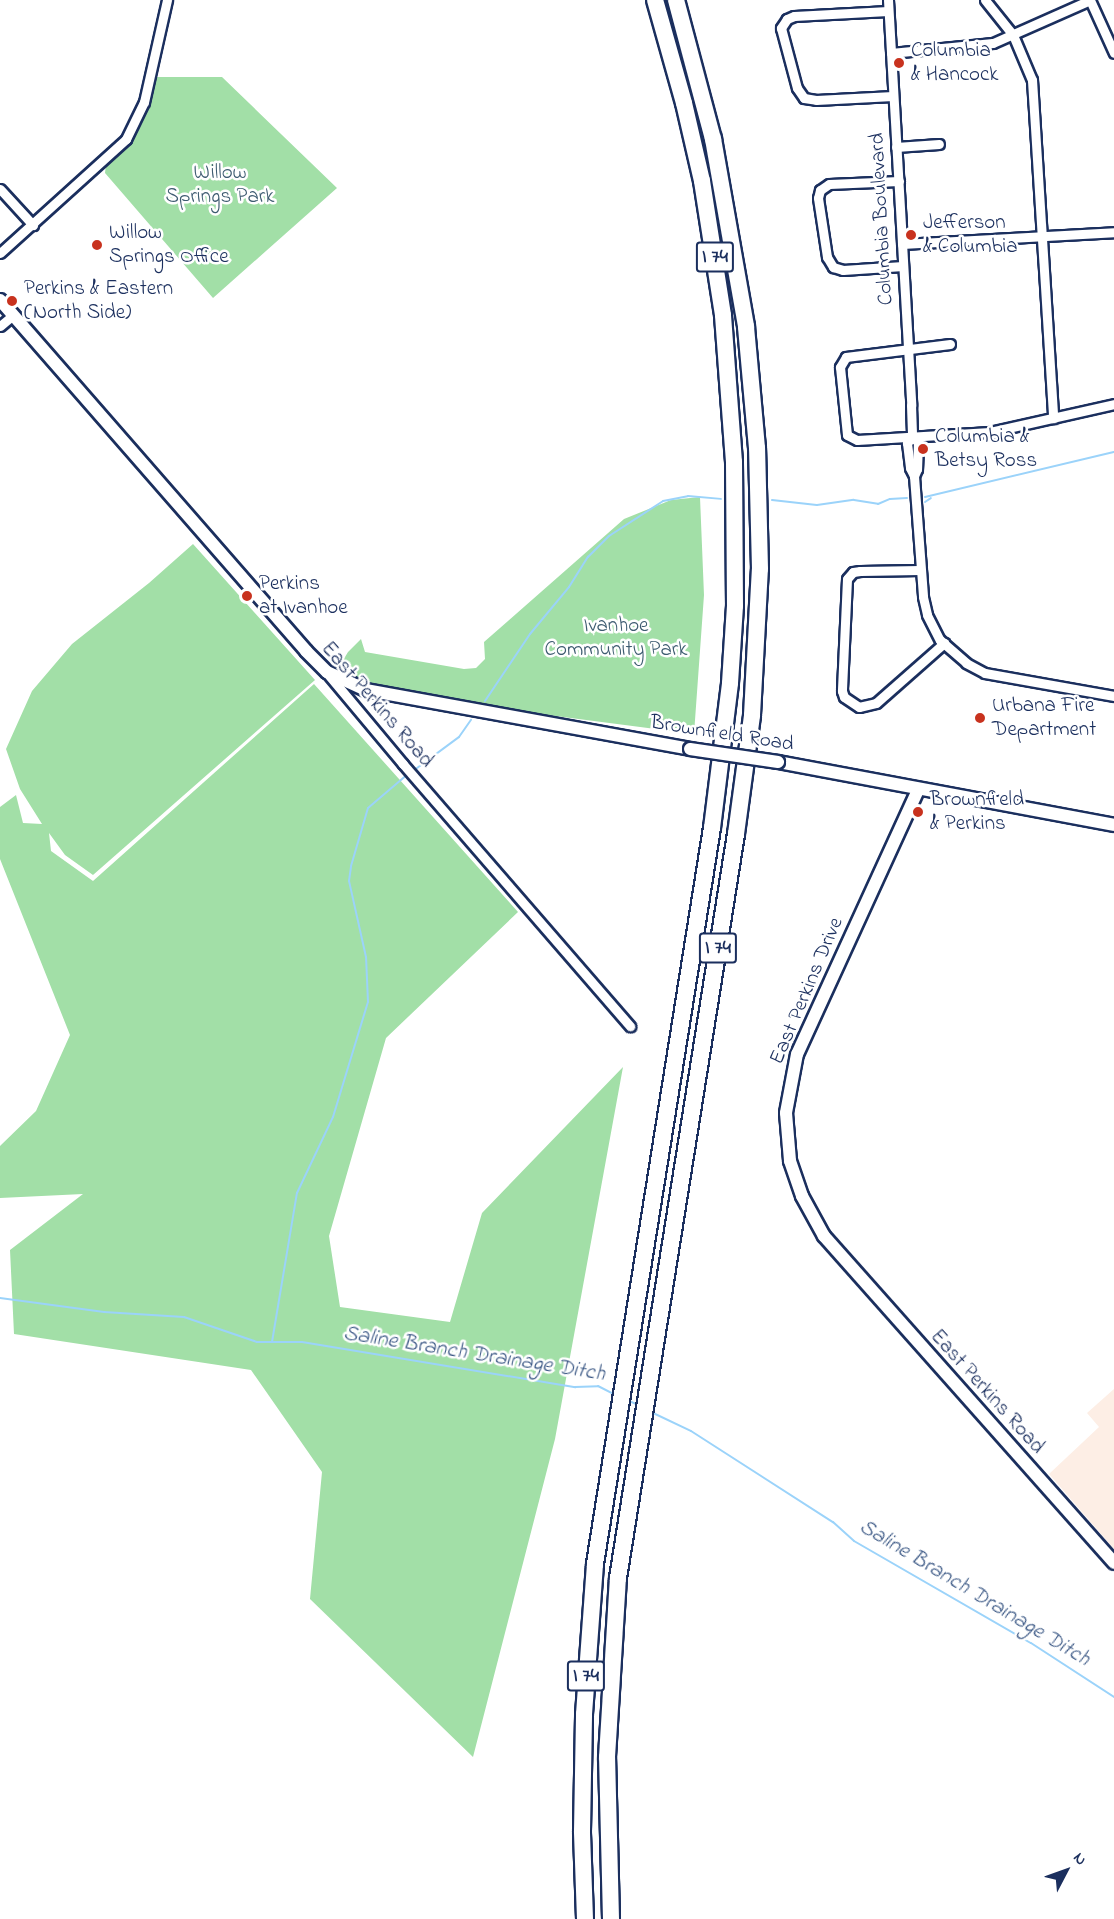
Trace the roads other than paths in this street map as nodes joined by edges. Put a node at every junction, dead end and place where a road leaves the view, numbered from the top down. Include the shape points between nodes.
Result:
1 (167, 0) edge
2 (655, 0) edge
3 (675, 0) edge
4 (888, 0) edge
5 (985, 0) edge
6 (1090, 0) edge
7 (888, 10) junction
8 (1013, 35) junction
9 (891, 53) junction
10 (1114, 53) edge
11 (893, 96) junction
12 (939, 144) dead end
13 (896, 147) junction
14 (899, 181) junction
15 (0, 189) edge
16 (33, 225) junction
17 (1114, 232) edge
18 (1040, 236) junction
19 (902, 244) junction
20 (0, 253) edge
21 (903, 266) junction
22 (0, 300) edge
23 (13, 315) junction
24 (0, 326) edge
25 (950, 344) dead end
26 (907, 351) junction
27 (1114, 404) edge
28 (1053, 418) junction
29 (912, 437) junction
30 (920, 570) junction
31 (944, 643) junction
32 (327, 672) junction
33 (1114, 696) edge
34 (918, 790) junction
35 (1114, 825) edge
36 (630, 1026) dead end
37 (832, 1246) joint
38 (1114, 1563) edge
39 (583, 1919) edge
40 (611, 1919) edge

1 - 16 street via 144,102 134,127 116,151
2 - 39 highway, I 74 via 702,181 723,315 734,462 735,595 730,683 712,828 614,1434 588,1632 582,1762
3 - 40 highway, I 74 via 713,139 746,327 758,448 758,643 749,737 618,1578 609,1688 607,1827
4 - 7 street, Columbia Boulevard
5 - 8 street
6 - 8 street
6 - 10 street
7 - 9 street, Columbia Boulevard
7 - 11 street via 794,16 782,28 797,88 804,98
8 - 9 street via 973,46
8 - 18 street via 1034,89
9 - 11 street, Columbia Boulevard
11 - 13 street, Columbia Boulevard
12 - 13 street
13 - 14 street, Columbia Boulevard
14 - 19 street, Columbia Boulevard
14 - 21 street via 829,184 820,190 818,198 827,257 833,267 843,270
15 - 16 street
16 - 20 street
17 - 18 street
18 - 19 street
18 - 28 street
19 - 21 street, Columbia Boulevard
21 - 26 street, Columbia Boulevard
22 - 23 street, East Perkins Road
23 - 24 street
23 - 32 street, East Perkins Road
25 - 26 street
26 - 29 street, Columbia Boulevard
26 - 29 street via 850,354 840,367 847,435 857,440
27 - 28 street
28 - 29 street via 990,432
29 - 30 street, Columbia Boulevard via 918,442 914,476
30 - 31 street, Columbia Boulevard via 927,615
30 - 31 street via 860,571 847,579 844,697 859,707 876,703
31 - 33 street, Columbia Boulevard via 966,663 985,673
32 - 34 street, Brownfield Road, bridge via 366,690
32 - 36 street, East Perkins Road
34 - 35 street, Brownfield Road
34 - 37 street, East Perkins Drive via 807,1029 790,1075 786,1113 790,1161 802,1196
37 - 38 street, East Perkins Road

